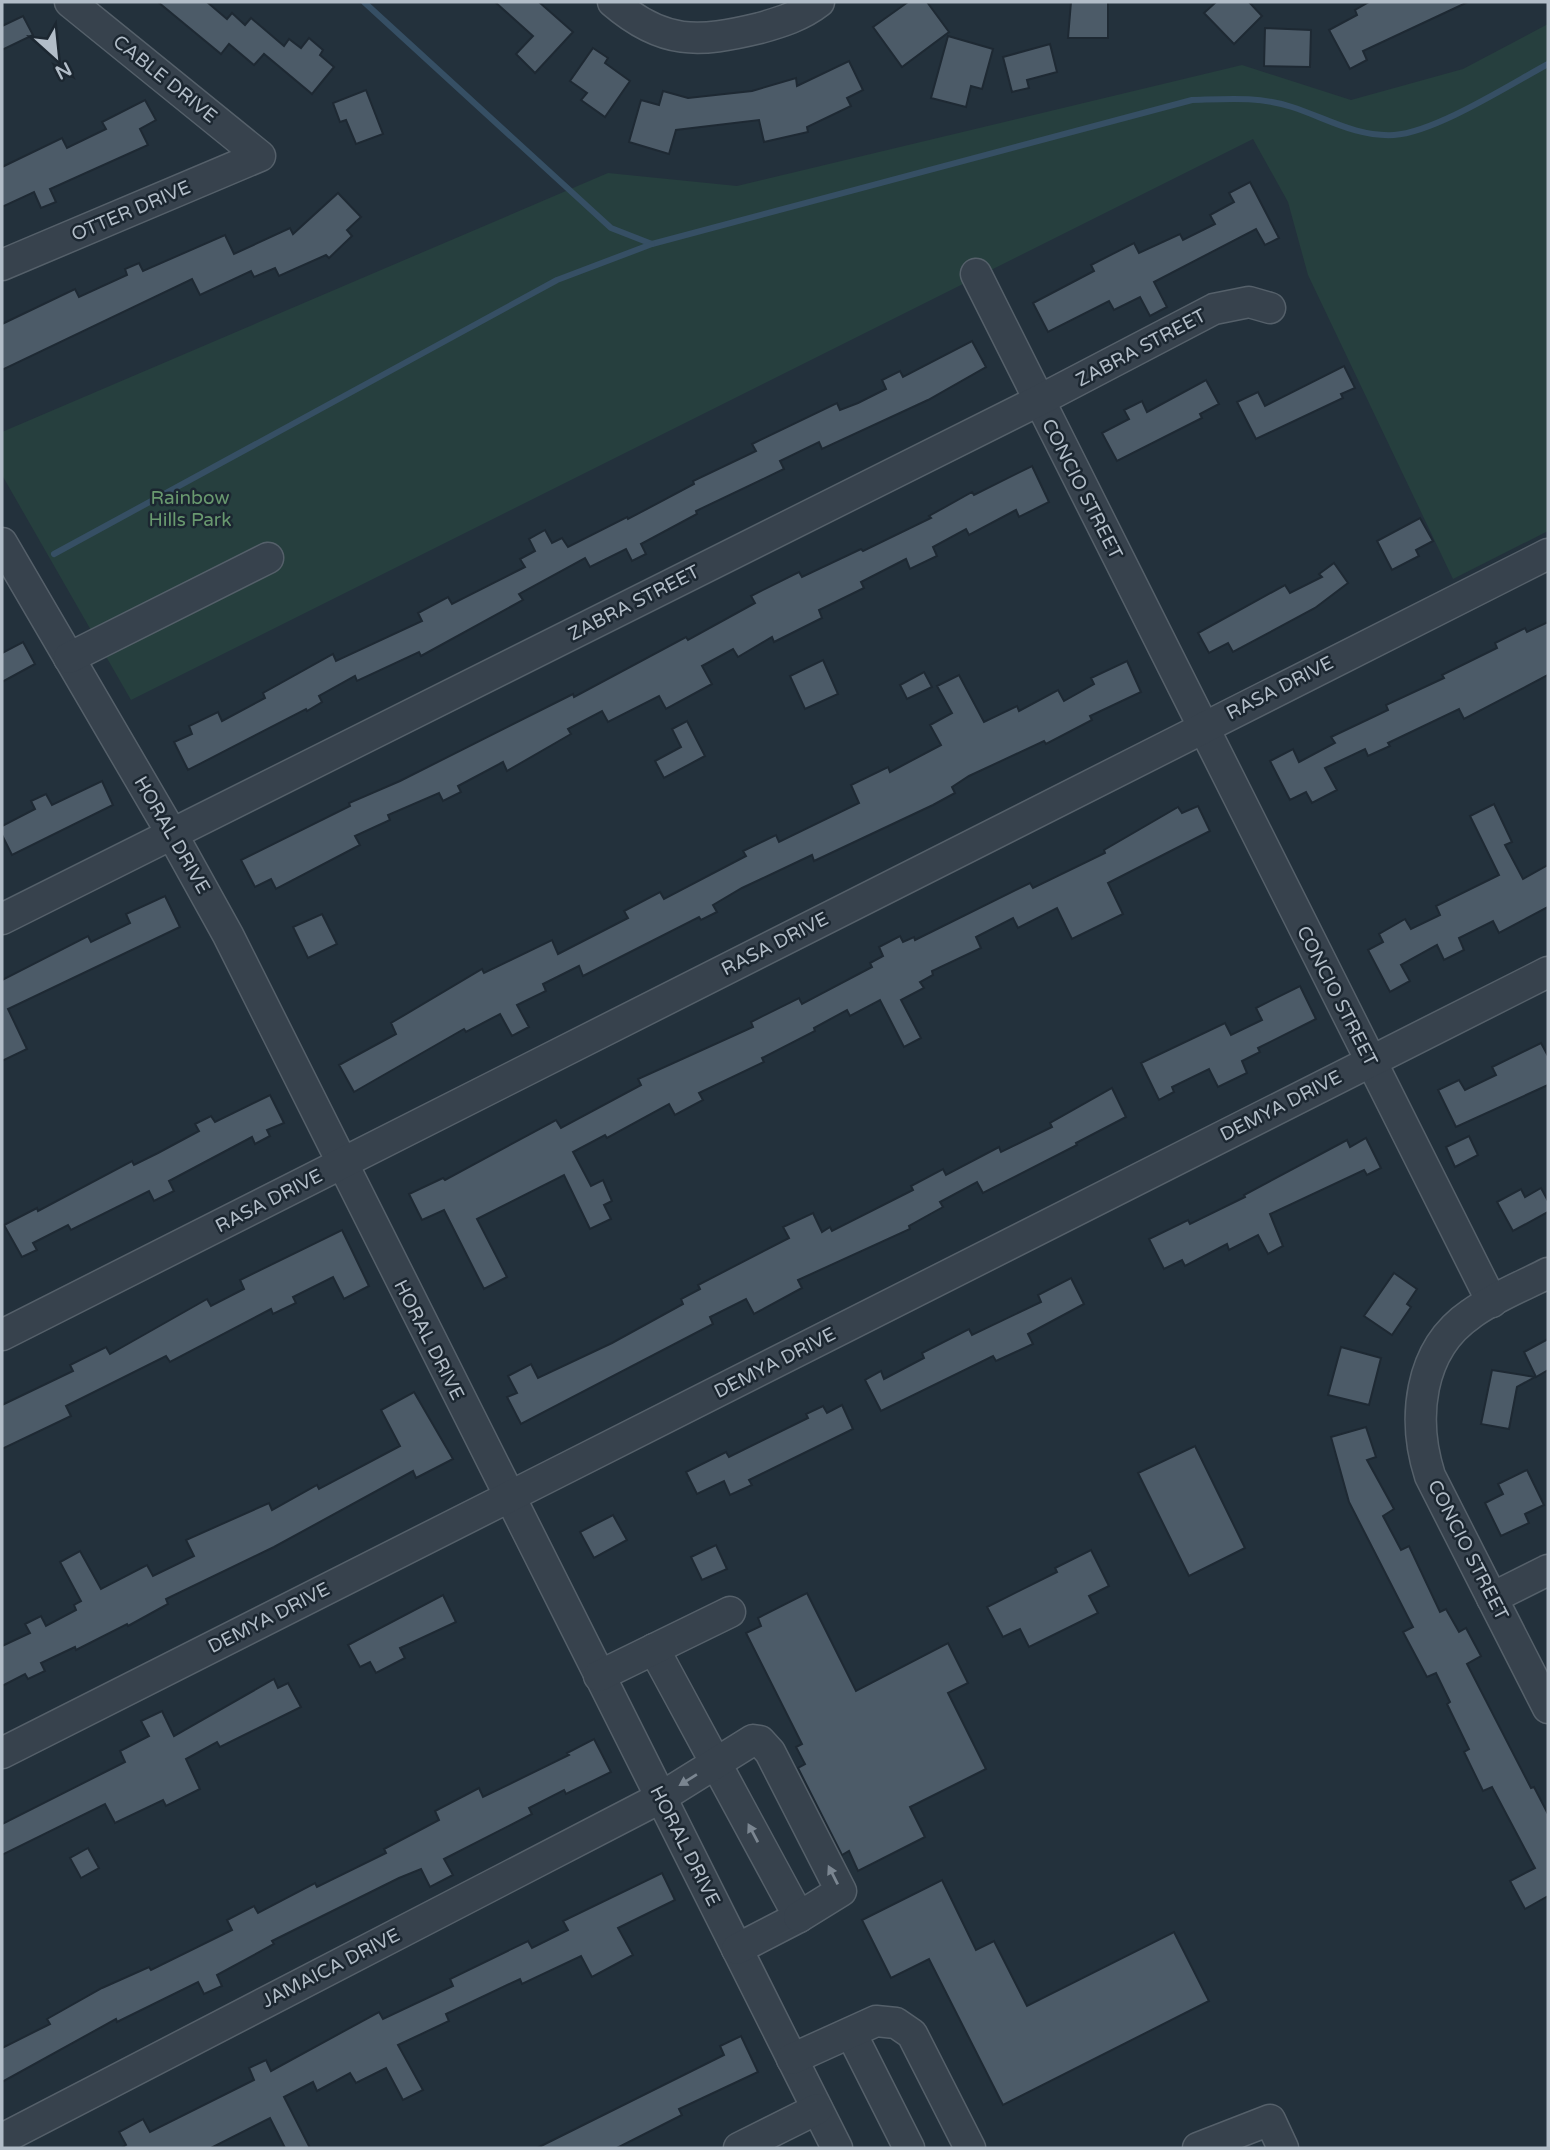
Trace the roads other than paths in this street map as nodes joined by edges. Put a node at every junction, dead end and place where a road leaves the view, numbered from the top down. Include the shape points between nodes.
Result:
1 (70, 2) edge
2 (613, 2) edge
3 (819, 2) edge
4 (260, 156) joint
5 (2, 265) edge
6 (976, 274) dead end
7 (1270, 308) dead end
8 (1038, 401) junction
9 (2, 543) edge
10 (1548, 554) edge
11 (268, 558) dead end
12 (12, 583) edge
13 (69, 658) junction
14 (1202, 727) junction
15 (172, 834) junction
16 (2, 919) edge
17 (1548, 972) edge
18 (1370, 1061) junction
19 (341, 1164) junction
20 (1548, 1273) edge
21 (1492, 1302) junction
22 (2, 1335) edge
23 (508, 1498) junction
24 (1548, 1570) edge
25 (1492, 1598) junction
26 (730, 1612) dead end
27 (654, 1649) junction
28 (599, 1676) junction
29 (1548, 1708) edge
30 (2, 1753) edge
31 (716, 1763) junction
32 (660, 1798) junction
33 (799, 1917) junction
34 (737, 1949) junction
35 (851, 2033) junction
36 (792, 2059) junction
37 (817, 2109) junction
38 (2, 2139) edge
39 (739, 2148) edge
40 (837, 2148) edge
41 (909, 2148) edge
42 (970, 2148) edge
43 (1198, 2148) edge
44 (1283, 2148) edge

1 - 4 street, CABLE DRIVE
2 - 3 street via 637,21 694,40 783,22
4 - 5 street, OTTER DRIVE
6 - 8 street, CONCIO STREET
7 - 8 street, ZABRA STREET via 1249,302 1214,309
8 - 14 street, CONCIO STREET
8 - 15 street, ZABRA STREET
9 - 12 street, HORAL DRIVE
10 - 14 street, RASA DRIVE
11 - 13 street
12 - 13 street, HORAL DRIVE
13 - 15 street, HORAL DRIVE
14 - 18 street, CONCIO STREET
14 - 19 street, RASA DRIVE
15 - 16 street, ZABRA STREET
15 - 19 street, HORAL DRIVE via 228,935
17 - 18 street, DEMYA DRIVE
18 - 21 street, CONCIO STREET
18 - 23 street, DEMYA DRIVE
19 - 22 street, RASA DRIVE
19 - 23 street, HORAL DRIVE
20 - 21 street
21 - 25 street, CONCIO STREET via 1460,1323 1445,1341 1422,1393 1419,1421 1430,1476
23 - 28 street, HORAL DRIVE
23 - 30 street, DEMYA DRIVE
24 - 25 street
25 - 29 street, CONCIO STREET
26 - 27 street
27 - 28 street
27 - 31 street
28 - 32 street, HORAL DRIVE
31 -> 32 street, JAMAICA DRIVE
33 -> 31 street
33 -> 31 street, JAMAICA DRIVE via 841,1891 770,1752 753,1740
32 - 34 street, HORAL DRIVE
32 - 38 street, JAMAICA DRIVE
33 - 34 street
34 - 36 street, HORAL DRIVE
35 - 36 street
35 - 41 street
35 - 42 street via 876,2021 896,2024 912,2034
36 - 37 street, HORAL DRIVE
37 - 39 street
37 - 40 street, HORAL DRIVE
43 - 44 street via 1270,2120

